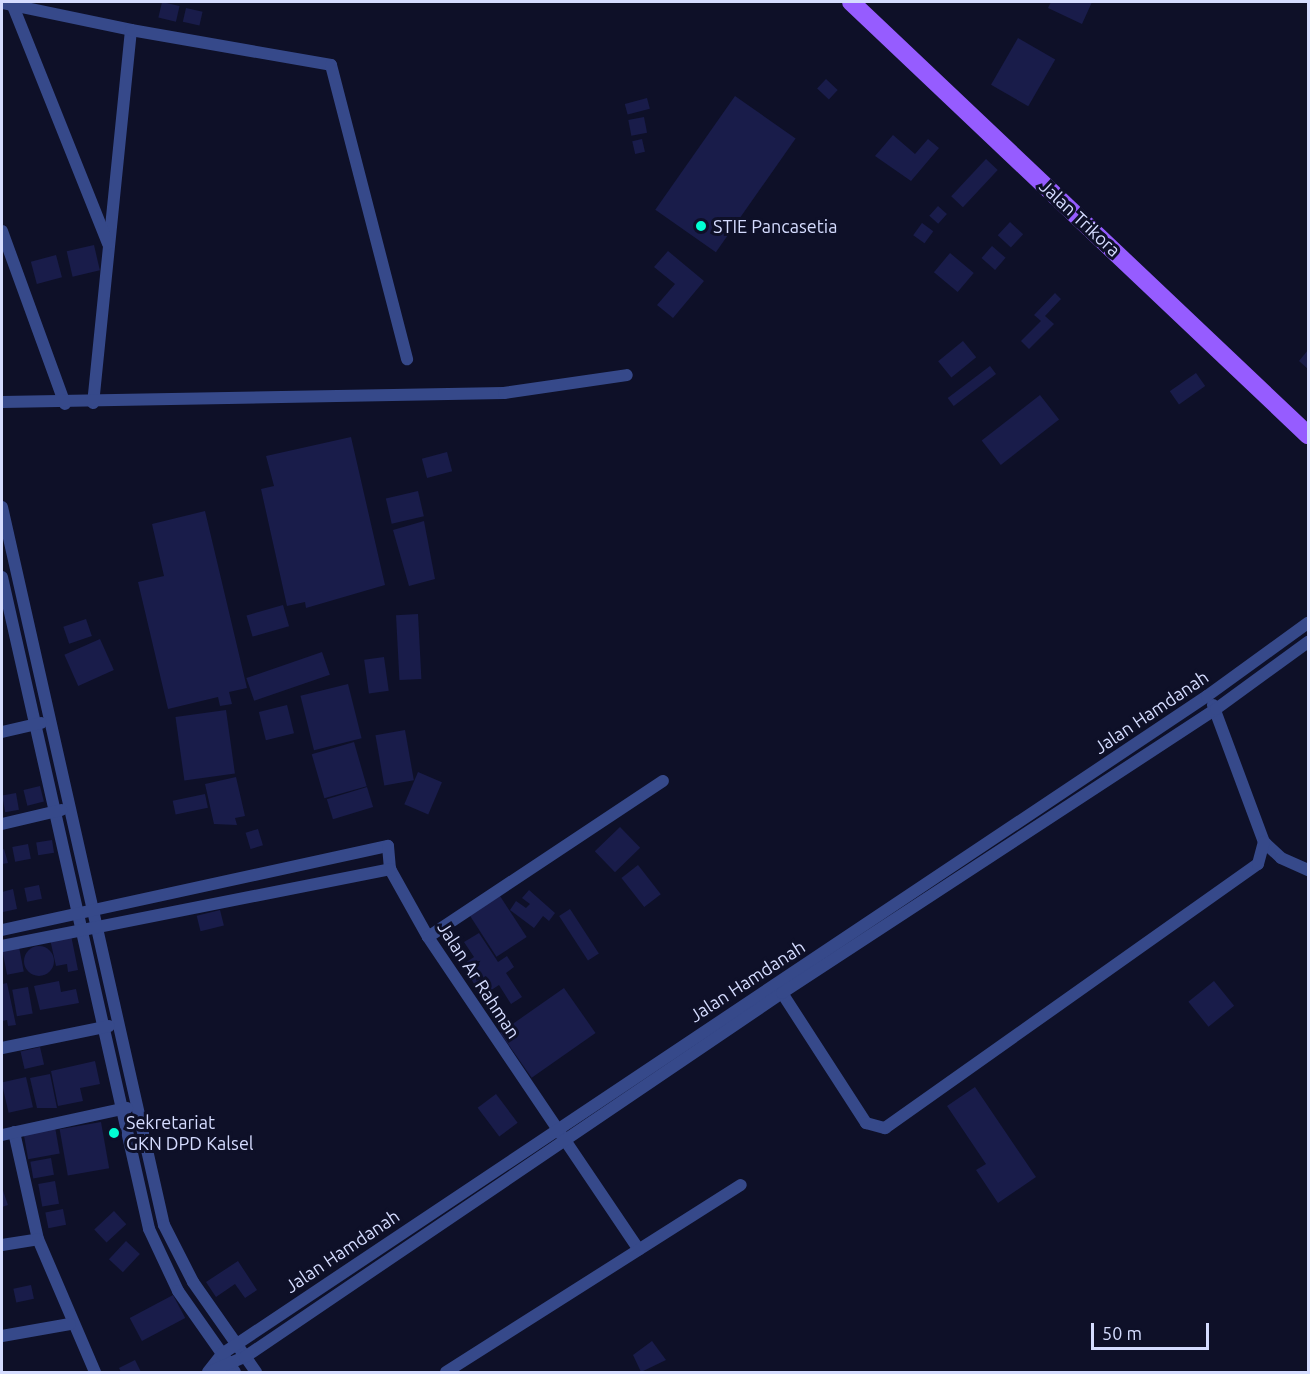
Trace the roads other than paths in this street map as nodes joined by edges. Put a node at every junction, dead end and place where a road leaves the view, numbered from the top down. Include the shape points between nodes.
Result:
1 (851, 2) edge
2 (7, 4) edge
3 (131, 30) junction
4 (2, 231) edge
5 (109, 247) junction
6 (407, 359) dead end
7 (627, 375) dead end
8 (2, 402) edge
9 (93, 403) junction
10 (65, 404) junction
11 (1308, 435) edge
12 (2, 507) edge
13 (2, 577) edge
14 (1308, 623) edge
15 (1308, 642) edge
16 (1207, 696) junction
17 (1216, 709) junction
18 (52, 720) junction
19 (35, 724) junction
20 (2, 732) edge
21 (663, 781) dead end
22 (71, 808) junction
23 (56, 811) junction
24 (2, 824) edge
25 (1264, 842) junction
26 (390, 868) junction
27 (1308, 870) edge
28 (245, 875) junction
29 (254, 896) junction
30 (94, 910) junction
31 (77, 913) junction
32 (96, 927) junction
33 (2, 930) edge
34 (81, 930) junction
35 (428, 937) junction
36 (2, 946) edge
37 (782, 993) junction
38 (119, 1024) junction
39 (103, 1027) junction
40 (2, 1048) edge
41 (136, 1106) junction
42 (121, 1109) junction
43 (557, 1126) junction
44 (14, 1132) junction
45 (2, 1135) edge
46 (562, 1142) junction
47 (741, 1185) dead end
48 (38, 1239) junction
49 (2, 1245) edge
50 (639, 1250) junction
51 (70, 1324) junction
52 (2, 1336) edge
53 (236, 1344) junction
54 (222, 1354) junction
55 (245, 1357) junction
56 (232, 1369) edge
57 (95, 1372) edge
58 (208, 1372) edge
59 (256, 1372) edge
60 (446, 1372) edge

1 - 11 main road, Jalan Trikora
2 - 3 street
2 - 5 street
3 - 5 street
3 - 6 street via 331,65
4 - 10 street
5 - 9 street
7 - 9 street via 504,393
8 - 10 street
9 - 10 street
12 - 18 street
13 - 19 street
14 - 16 street, Jalan Hamdanah
15 - 17 street, Jalan Hamdanah
16 - 17 street
16 - 43 street, Jalan Hamdanah
17 - 25 street
17 - 37 street, Jalan Hamdanah
18 - 19 street
18 - 22 street
19 - 20 street
19 - 23 street
21 - 35 street
22 - 23 street
22 - 30 street
23 - 24 street
23 - 31 street
25 - 27 street via 1281,858
25 - 37 street via 1258,864 885,1128 866,1123
26 - 28 street, Jalan Ar Rahman via 388,846
26 - 29 street
26 - 35 street, Jalan Ar Rahman
28 - 29 street
28 - 30 street
29 - 32 street
30 - 31 street
30 - 32 street
31 - 33 street
31 - 34 street
32 - 34 street
32 - 38 street
34 - 36 street
34 - 39 street
35 - 43 street, Jalan Ar Rahman
37 - 46 street, Jalan Hamdanah
38 - 39 street
38 - 41 street
39 - 40 street
39 - 42 street
41 - 42 street
41 - 53 street via 164,1225 193,1282
42 - 44 street
42 - 54 street via 149,1229 178,1291
43 - 46 street, Jalan Ar Rahman
43 - 53 street, Jalan Hamdanah
44 - 45 street
44 - 48 street
46 - 50 street, Jalan Ar Rahman
46 - 55 street, Jalan Hamdanah
47 - 50 street
48 - 49 street
48 - 51 street
50 - 60 street
51 - 52 street
51 - 57 street
53 - 54 street, Jalan Hamdanah
53 - 55 street
54 - 56 street
54 - 58 street, Jalan Hamdanah
55 - 56 street, Jalan Hamdanah
55 - 59 street
56 - 58 street, Jalan Hamdanah

